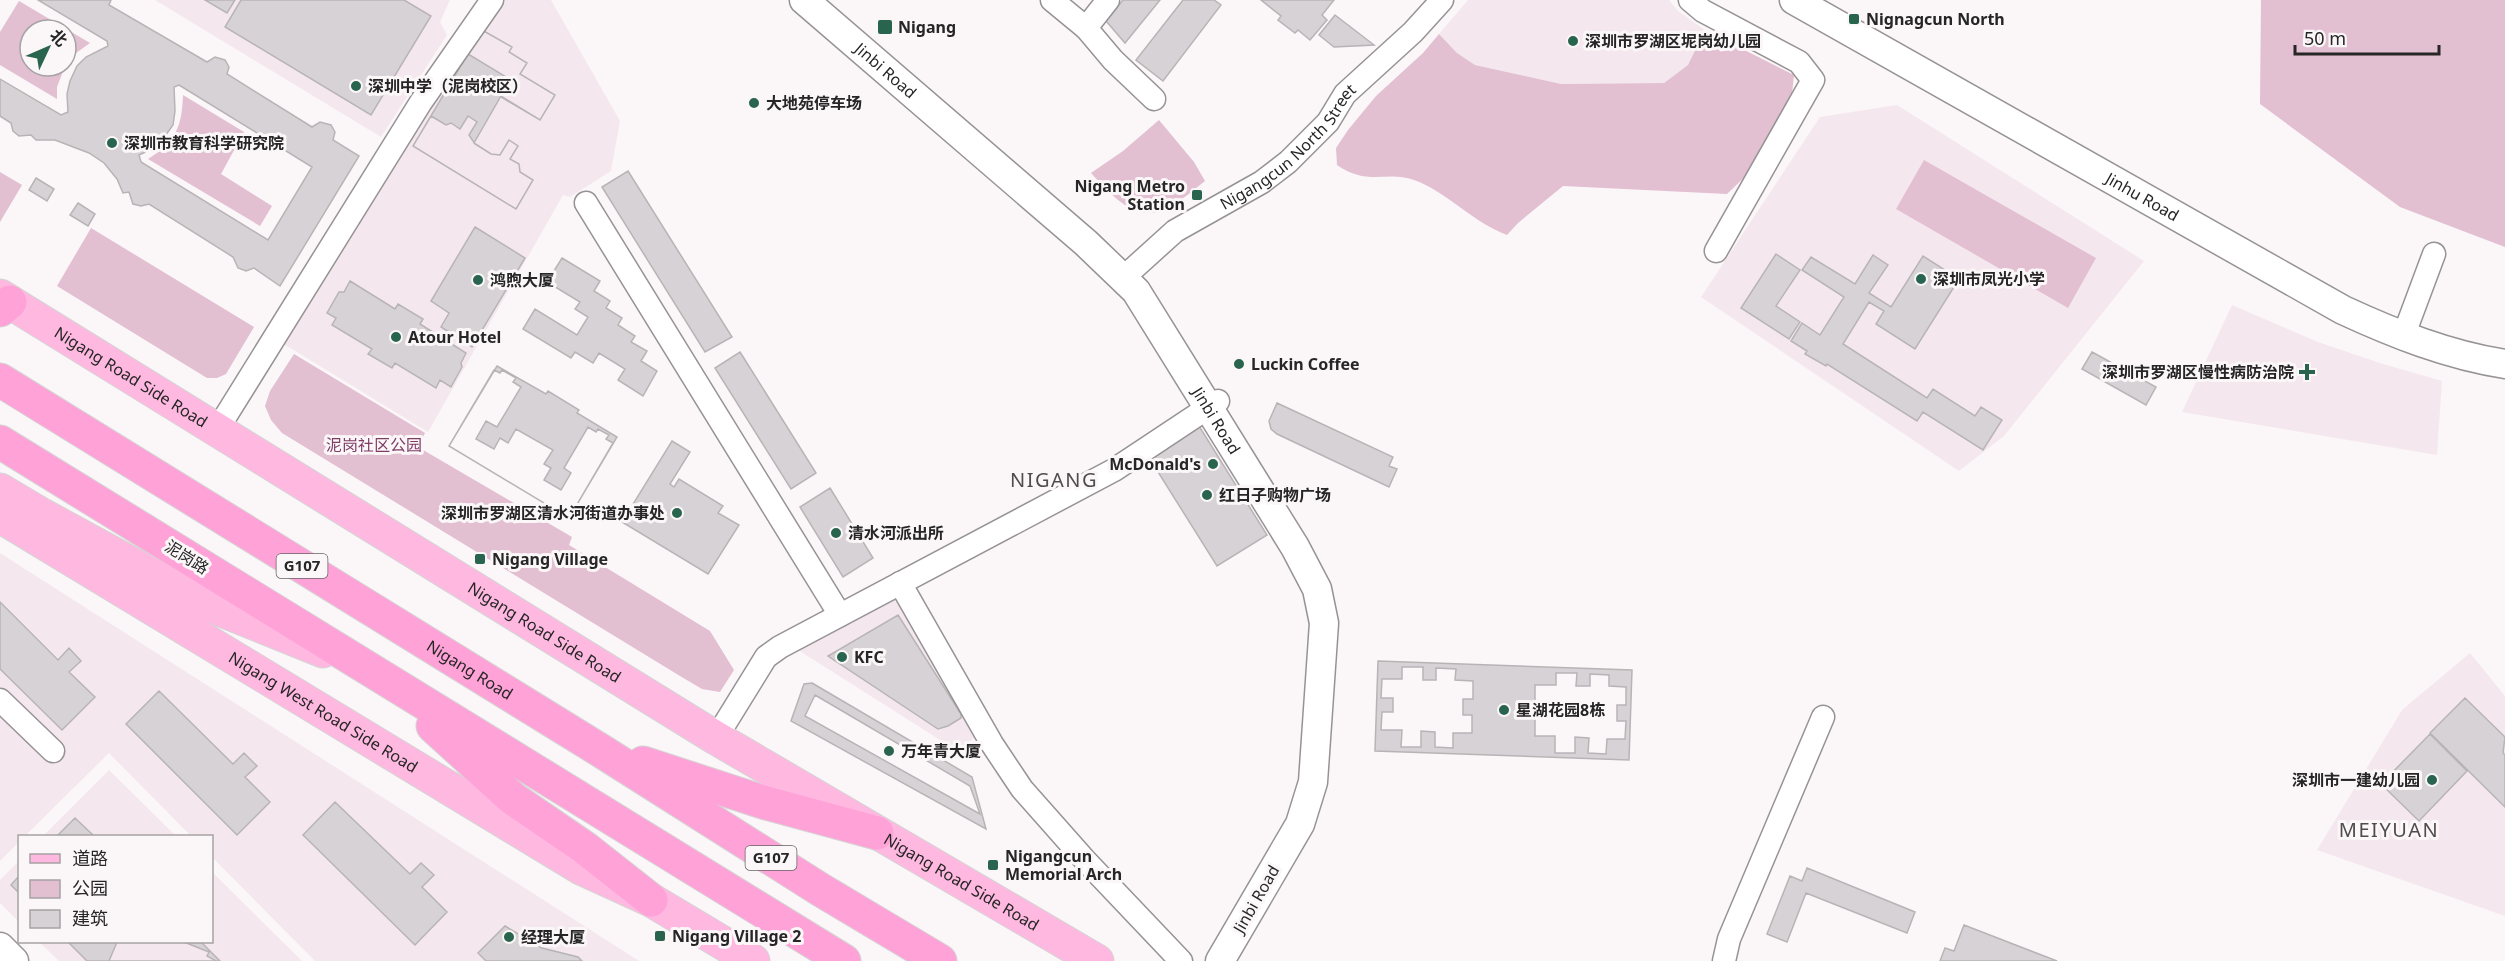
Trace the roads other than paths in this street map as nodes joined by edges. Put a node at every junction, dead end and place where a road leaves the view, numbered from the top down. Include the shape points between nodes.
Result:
1 (492, 0) edge
2 (1052, 0) edge
3 (1108, 0) edge
4 (1442, 0) edge
5 (1690, 0) edge
6 (1794, 0) edge
7 (811, 1) edge
8 (1086, 28) junction
9 (1154, 99) dead end
10 (586, 203) dead end
11 (1716, 251) dead end
12 (2434, 254) dead end
13 (1127, 274) junction
14 (3, 302) edge
15 (2403, 337) junction
16 (2505, 364) edge
17 (0, 380) edge
18 (1213, 405) junction
19 (217, 430) junction
20 (0, 442) edge
21 (0, 490) edge
22 (0, 516) edge
23 (900, 583) junction
24 (840, 615) junction
25 (374, 672) junction
26 (0, 700) edge
27 (1823, 717) dead end
28 (716, 738) junction
29 (53, 751) dead end
30 (603, 752) junction
31 (877, 833) junction
32 (651, 900) junction
33 (0, 947) edge
34 (14, 961) edge
35 (753, 961) edge
36 (844, 961) edge
37 (939, 961) edge
38 (1097, 961) edge
39 (1181, 961) edge
40 (1220, 961) edge
41 (1235, 961) edge
42 (1724, 961) edge

1 - 19 street via 421,102
2 - 8 street
3 - 8 street
4 - 13 street, Nigangcun North Street via 1413,33 1345,94 1328,122 1287,162 1262,182 1175,231
5 - 11 street via 1703,11 1799,62 1813,80
6 - 15 street, Jinhu Road via 2343,310
7 - 13 street, Jinbi Road via 1086,243
8 - 9 street
10 - 24 street
12 - 15 street
13 - 18 street, Jinbi Road
14 - 19 main road, Nigang Road Side Road
15 - 16 street, Jinhu Road
17 - 30 highway, Nigang Road / G107
18 - 23 street via 1114,470
18 - 40 street, Jinbi Road via 1310,573 1324,622 1313,782 1300,824
18 - 41 street, Jinbi Road via 1322,571 1336,612 1324,786 1311,829
19 - 28 main road, Nigang Road Side Road
20 - 25 highway, 泥岗路
21 - 25 main road via 204,603
22 - 32 main road, Nigang West Road Side Road via 581,868
23 - 24 street
23 - 39 street via 1022,789
24 - 28 street via 766,657
25 - 32 highway via 512,798
25 - 36 highway
26 - 29 street
27 - 42 street via 1729,939
28 - 31 main road, Nigang Road Side Road
30 - 31 highway
30 - 37 highway, Nigang Road / G107
31 - 38 main road, Nigang Road Side Road
32 - 35 main road
33 - 34 street

